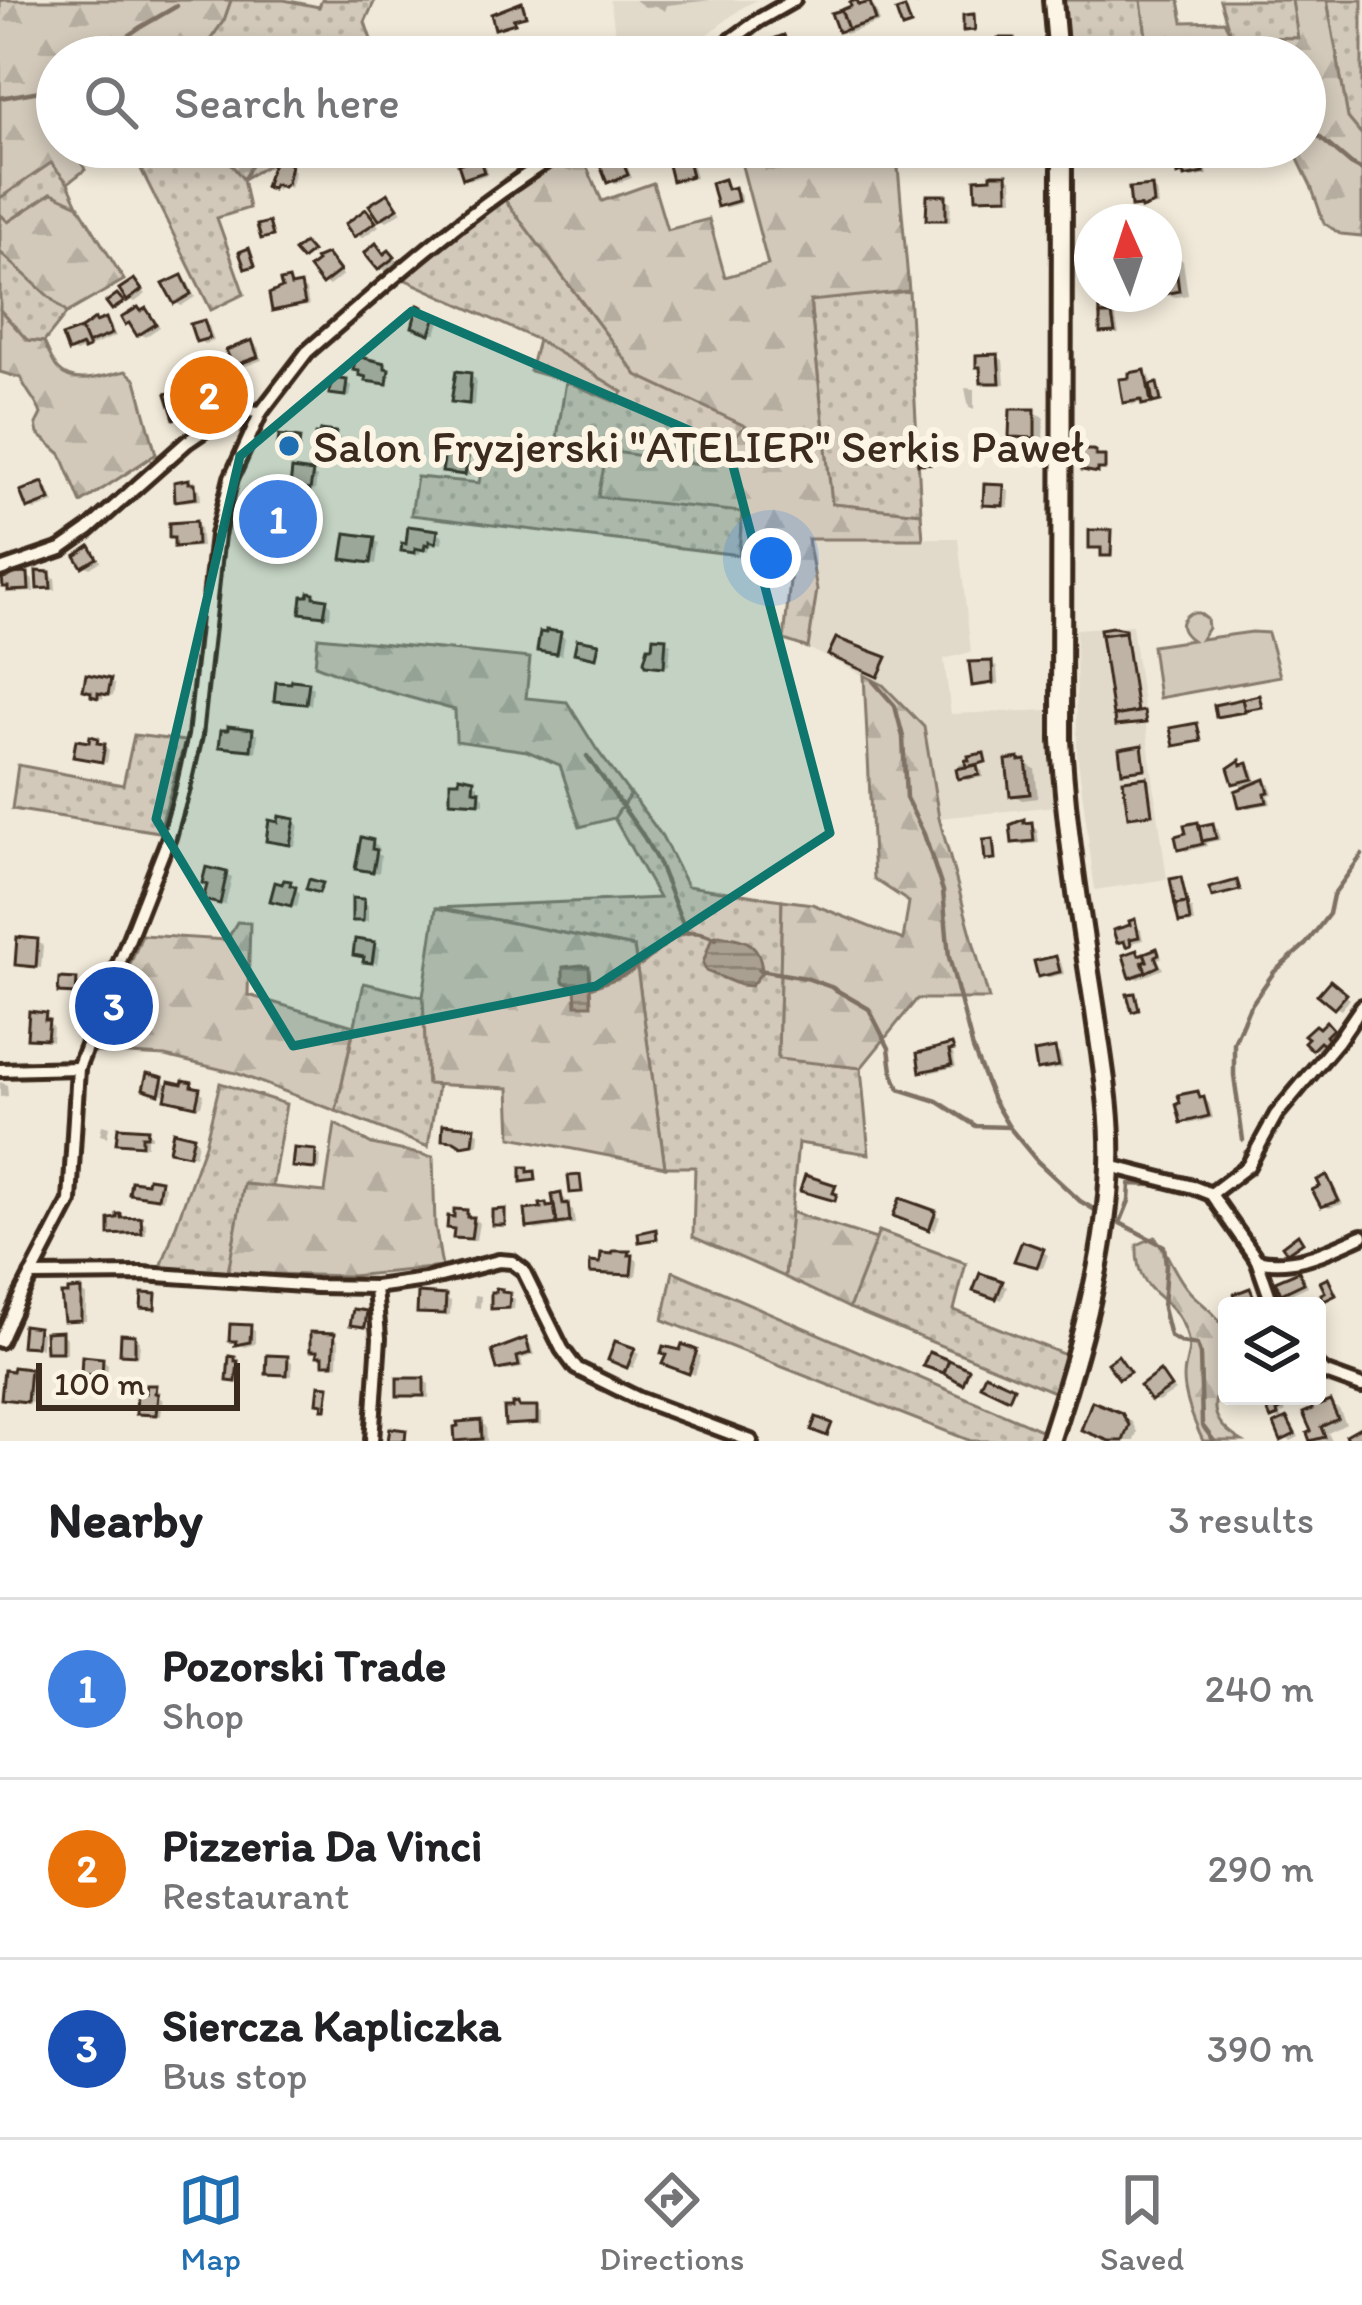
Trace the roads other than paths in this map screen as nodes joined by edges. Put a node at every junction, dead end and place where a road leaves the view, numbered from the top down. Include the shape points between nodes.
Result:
1 (794, 0) edge
2 (1053, 0) edge
3 (737, 36) edge
4 (1056, 36) edge
5 (536, 168) edge
6 (1062, 168) edge
7 (261, 412) junction
8 (0, 570) edge
9 (1362, 1006) edge
10 (79, 1068) junction
11 (0, 1070) edge
12 (1110, 1166) junction
13 (1211, 1194) junction
14 (1362, 1236) edge
15 (1257, 1260) junction
16 (32, 1275) junction
17 (375, 1287) junction
18 (1270, 1297) edge
19 (0, 1341) edge
20 (1326, 1373) edge
21 (1362, 1386) edge
22 (372, 1441) edge
23 (751, 1441) edge
24 (1050, 1441) edge

1 - 3 street
2 - 4 street
5 - 7 street via 324,337
6 - 12 street via 1061,740
7 - 8 street via 222,417 62,549
7 - 10 street via 231,478 217,535 183,788
9 - 13 street via 1276,1115 1249,1166
10 - 11 street
10 - 16 street via 70,1201
12 - 13 street
12 - 24 street via 1088,1305
13 - 15 street
14 - 15 street via 1286,1264
15 - 18 street
16 - 17 street
16 - 19 street
17 - 22 street
17 - 23 street via 512,1262 575,1368
20 - 21 street

